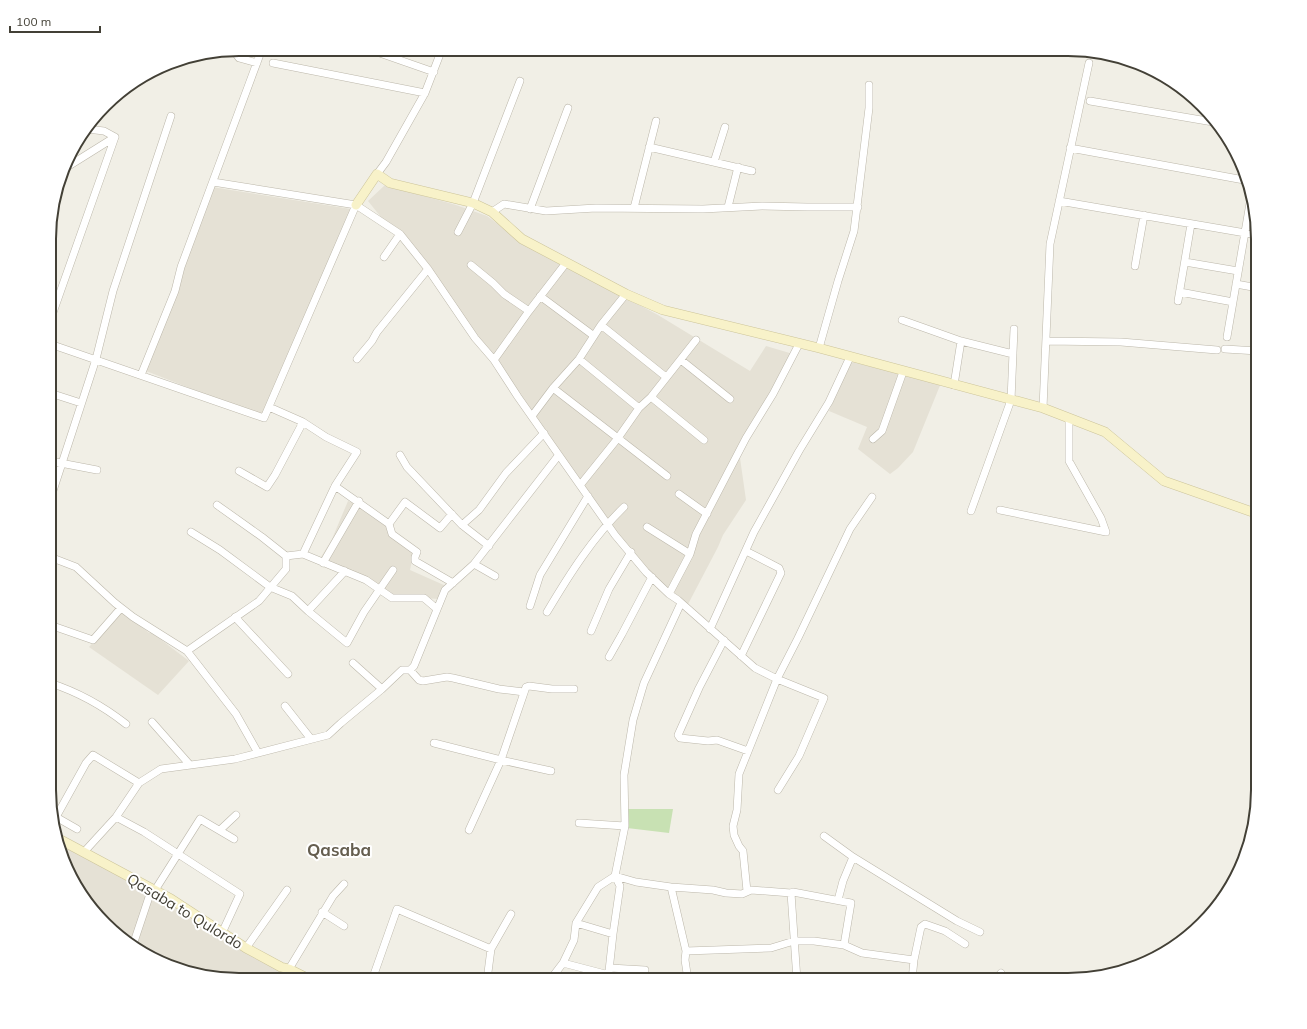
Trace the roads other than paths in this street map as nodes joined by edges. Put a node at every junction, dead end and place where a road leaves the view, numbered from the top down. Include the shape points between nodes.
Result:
1 (238, 56) edge
2 (260, 56) edge
3 (388, 56) edge
4 (440, 56) edge
5 (257, 63) junction
6 (273, 63) dead end
7 (1089, 63) dead end
8 (434, 72) junction
9 (520, 81) dead end
10 (869, 84) dead end
11 (425, 93) junction
12 (1090, 101) dead end
13 (568, 108) dead end
14 (171, 116) dead end
15 (656, 121) dead end
16 (1207, 121) edge
17 (725, 127) dead end
18 (93, 130) edge
19 (115, 137) junction
20 (649, 147) junction
21 (1070, 148) junction
22 (714, 162) junction
23 (72, 164) edge
24 (738, 168) junction
25 (752, 171) dead end
26 (377, 174) junction
27 (1241, 179) edge
28 (213, 182) junction
29 (1059, 200) junction
30 (473, 203) junction
31 (356, 204) junction
32 (728, 207) junction
33 (858, 207) junction
34 (530, 208) junction
35 (634, 208) junction
36 (1248, 211) edge
37 (492, 212) junction
38 (1144, 215) junction
39 (1191, 224) junction
40 (458, 232) dead end
41 (1244, 233) junction
42 (400, 234) junction
43 (1251, 234) edge
44 (384, 257) dead end
45 (1185, 262) junction
46 (566, 263) junction
47 (471, 265) dead end
48 (1134, 266) dead end
49 (428, 269) junction
50 (1238, 271) junction
51 (1236, 284) junction
52 (1251, 287) edge
53 (1180, 292) junction
54 (626, 294) junction
55 (540, 296) junction
56 (1178, 301) dead end
57 (1233, 302) junction
58 (56, 304) edge
59 (529, 311) junction
60 (902, 320) dead end
61 (601, 325) junction
62 (1014, 329) dead end
63 (594, 336) junction
64 (1227, 337) dead end
65 (696, 340) dead end
66 (961, 340) junction
67 (1046, 340) junction
68 (799, 344) junction
69 (56, 346) edge
70 (819, 348) junction
71 (1225, 349) dead end
72 (1217, 350) dead end
73 (1251, 351) edge
74 (1013, 354) junction
75 (850, 357) junction
76 (96, 359) junction
77 (357, 359) dead end
78 (579, 359) junction
79 (494, 360) junction
80 (681, 360) junction
81 (903, 372) junction
82 (141, 375) junction
83 (666, 377) junction
84 (954, 385) junction
85 (553, 388) junction
86 (56, 395) edge
87 (651, 398) junction
88 (730, 399) dead end
89 (1011, 400) junction
90 (82, 403) junction
91 (269, 407) junction
92 (639, 408) junction
93 (1043, 408) junction
94 (532, 416) junction
95 (1069, 418) junction
96 (303, 422) junction
97 (544, 433) junction
98 (618, 438) junction
99 (873, 439) dead end
100 (704, 440) dead end
101 (400, 455) dead end
102 (558, 456) junction
103 (56, 463) edge
104 (61, 464) junction
105 (97, 470) dead end
106 (239, 471) dead end
107 (667, 476) dead end
108 (56, 480) edge
109 (581, 484) junction
110 (335, 486) junction
111 (679, 494) dead end
112 (588, 496) junction
113 (872, 497) dead end
114 (359, 501) junction
115 (217, 505) dead end
116 (624, 507) dead end
117 (1000, 510) dead end
118 (971, 511) dead end
119 (1251, 512) edge
120 (452, 514) junction
121 (707, 514) junction
122 (608, 523) junction
123 (389, 524) junction
124 (462, 525) junction
125 (647, 527) dead end
126 (191, 532) dead end
127 (489, 546) junction
128 (746, 551) junction
129 (631, 552) junction
130 (303, 554) junction
131 (690, 554) junction
132 (286, 556) junction
133 (56, 559) edge
134 (323, 563) junction
135 (474, 564) junction
136 (393, 570) dead end
137 (345, 571) junction
138 (495, 576) dead end
139 (652, 577) junction
140 (453, 583) junction
141 (270, 587) junction
142 (379, 589) junction
143 (669, 594) junction
144 (682, 603) junction
145 (530, 606) dead end
146 (121, 608) junction
147 (437, 608) junction
148 (308, 611) junction
149 (547, 612) dead end
150 (235, 617) junction
151 (56, 626) edge
152 (710, 629) junction
153 (591, 631) dead end
154 (724, 640) junction
155 (187, 651) junction
156 (741, 656) junction
157 (609, 657) dead end
158 (353, 664) dead end
159 (410, 670) junction
160 (288, 674) dead end
161 (777, 679) junction
162 (56, 685) edge
163 (382, 689) junction
164 (574, 689) dead end
165 (524, 692) junction
166 (285, 706) dead end
167 (152, 722) dead end
168 (126, 724) dead end
169 (312, 739) junction
170 (434, 743) dead end
171 (748, 751) junction
172 (258, 753) junction
173 (501, 760) junction
174 (190, 765) junction
175 (550, 771) dead end
176 (139, 783) junction
177 (778, 790) dead end
178 (58, 814) edge
179 (236, 815) dead end
180 (116, 817) junction
181 (59, 819) edge
182 (580, 823) dead end
183 (624, 826) junction
184 (77, 829) dead end
185 (220, 830) junction
186 (469, 830) dead end
187 (824, 836) dead end
188 (234, 839) dead end
189 (63, 841) edge
190 (84, 852) junction
191 (178, 853) junction
192 (853, 857) junction
193 (615, 876) junction
194 (344, 884) dead end
195 (671, 887) junction
196 (153, 889) junction
197 (287, 890) dead end
198 (747, 891) junction
199 (791, 893) junction
200 (838, 900) junction
201 (322, 912) junction
202 (511, 914) dead end
203 (576, 923) junction
204 (344, 926) dead end
205 (980, 932) dead end
206 (222, 933) junction
207 (613, 934) junction
208 (135, 940) edge
209 (794, 941) junction
210 (965, 944) dead end
211 (844, 945) junction
212 (246, 948) junction
213 (491, 950) junction
214 (686, 951) junction
215 (914, 960) junction
216 (563, 963) junction
217 (289, 969) junction
218 (645, 970) dead end
219 (297, 973) edge
220 (374, 973) edge
221 (488, 973) edge
222 (555, 973) edge
223 (605, 973) edge
224 (609, 973) edge
225 (618, 973) edge
226 (687, 973) edge
227 (796, 973) edge
228 (913, 973) edge

1 - 5 street
2 - 5 street
3 - 8 street
4 - 8 street
5 - 28 street
6 - 11 street
7 - 21 street
8 - 11 street
9 - 30 street
10 - 33 street via 869,108
11 - 26 street
12 - 16 street
13 - 34 street
14 - 76 street via 113,291
15 - 20 street
17 - 22 street
18 - 19 street
19 - 23 street
19 - 58 street
20 - 22 street
20 - 35 street
21 - 27 street
21 - 29 street
22 - 24 street
24 - 25 street
24 - 32 street
26 - 30 street via 390,183
26 - 31 street
28 - 31 street
28 - 82 street via 181,267 175,291
29 - 38 street
29 - 67 street via 1050,244
30 - 37 street
30 - 40 street
31 - 42 street
31 - 91 street
32 - 33 street
32 - 35 street
33 - 70 street via 854,231
34 - 35 street via 546,211
34 - 37 street via 504,204
36 - 41 street
37 - 46 street via 522,239
38 - 39 street
38 - 48 street
39 - 41 street
39 - 45 street
41 - 43 street
41 - 50 street
42 - 44 street
42 - 49 street
45 - 50 street
45 - 53 street
46 - 54 street
46 - 55 street
47 - 59 street via 504,294
49 - 77 street
49 - 79 street
50 - 51 street
51 - 52 street
51 - 57 street
53 - 56 street
53 - 57 street
54 - 61 street
54 - 68 street via 663,310
55 - 59 street
55 - 63 street
57 - 64 street
59 - 79 street
60 - 66 street
61 - 63 street
61 - 83 street
62 - 74 street
63 - 78 street
65 - 80 street
66 - 74 street
66 - 84 street
67 - 72 street via 1121,342
67 - 93 street
68 - 70 street
68 - 121 street
69 - 76 street
70 - 75 street
71 - 73 street
74 - 89 street
75 - 81 street
75 - 128 street via 829,402 799,451
76 - 82 street
76 - 90 street
78 - 85 street
78 - 92 street
79 - 94 street
80 - 83 street
80 - 88 street
81 - 84 street
81 - 99 street via 882,431
82 - 91 street via 264,418
83 - 87 street
84 - 89 street
85 - 94 street
85 - 98 street
86 - 90 street
87 - 92 street
87 - 100 street
89 - 93 street
89 - 118 street
90 - 104 street
91 - 96 street
92 - 98 street
93 - 95 street
94 - 97 street
95 - 117 street via 1069,461 1101,518 1106,532
95 - 119 street via 1105,432 1164,481
96 - 106 street via 266,487
96 - 110 street via 357,452
97 - 102 street
97 - 124 street via 506,473 479,510
98 - 107 street
98 - 109 street
101 - 120 street via 407,467
102 - 109 street
102 - 127 street
103 - 104 street
104 - 105 street
104 - 108 street
109 - 112 street
110 - 114 street
110 - 130 street
111 - 121 street
112 - 122 street
112 - 145 street via 540,575
113 - 161 street via 850,529
114 - 123 street
114 - 134 street
115 - 132 street
116 - 122 street
120 - 123 street via 440,528 405,502
120 - 124 street
121 - 131 street via 696,534
122 - 129 street
122 - 149 street via 565,582
123 - 140 street via 392,534 417,552 415,561
124 - 127 street
125 - 131 street
126 - 141 street
127 - 135 street
128 - 152 street
128 - 156 street via 779,568 781,573
129 - 139 street
129 - 153 street via 609,589
130 - 132 street
130 - 134 street
131 - 143 street
132 - 141 street via 286,569
133 - 146 street via 76,567
134 - 137 street
135 - 138 street
135 - 140 street
136 - 142 street
137 - 142 street
137 - 148 street
139 - 143 street
139 - 157 street
140 - 147 street via 445,590
141 - 148 street via 292,596
141 - 150 street via 259,601
142 - 147 street via 392,598 424,598
142 - 148 street via 347,643
143 - 144 street
144 - 152 street
144 - 183 street via 644,683 633,720 624,775
146 - 151 street via 93,640
146 - 155 street
147 - 159 street via 414,666
150 - 155 street
150 - 160 street
152 - 154 street
154 - 156 street
154 - 171 street via 678,735 680,738 717,740
155 - 172 street via 236,714
156 - 161 street via 755,668
158 - 163 street
159 - 163 street via 402,670
159 - 165 street via 423,681 447,677
161 - 171 street
161 - 177 street via 824,698 799,756
162 - 168 street via 81,695
163 - 169 street via 328,735
164 - 165 street via 527,686
165 - 173 street
166 - 169 street
167 - 174 street
169 - 172 street
170 - 173 street
171 - 198 street via 738,774 737,810 733,826 734,836 743,850
172 - 174 street
173 - 175 street
173 - 186 street
174 - 176 street via 161,769
176 - 178 street via 93,755
176 - 180 street
179 - 185 street
180 - 190 street
180 - 191 street
181 - 184 street
182 - 183 street
183 - 193 street
185 - 188 street
185 - 191 street via 200,819
187 - 192 street
189 - 190 street, Qasaba to Qulordo
190 - 196 street, Qasaba to Qulordo
191 - 196 street via 157,887
191 - 206 street via 240,894
192 - 200 street via 842,881
192 - 205 street via 957,921
193 - 195 street
193 - 203 street via 598,887
193 - 207 street via 620,886
194 - 201 street via 332,896
195 - 198 street via 742,894
195 - 214 street
196 - 206 street, Qasaba to Qulordo
196 - 208 street
197 - 212 street
198 - 199 street
199 - 200 street
199 - 209 street
200 - 211 street via 851,903
201 - 204 street
201 - 217 street
202 - 213 street
203 - 207 street
203 - 216 street via 574,940
206 - 212 street, Qasaba to Qulordo
207 - 224 street
209 - 211 street
209 - 214 street via 771,948
209 - 227 street
210 - 215 street via 945,931 925,924 921,928
211 - 215 street via 862,953
212 - 217 street, Qasaba to Qulordo
213 - 220 street via 397,909
213 - 221 street
214 - 226 street
215 - 228 street
216 - 222 street
216 - 223 street
217 - 219 street, Qasaba to Qulordo
218 - 225 street

